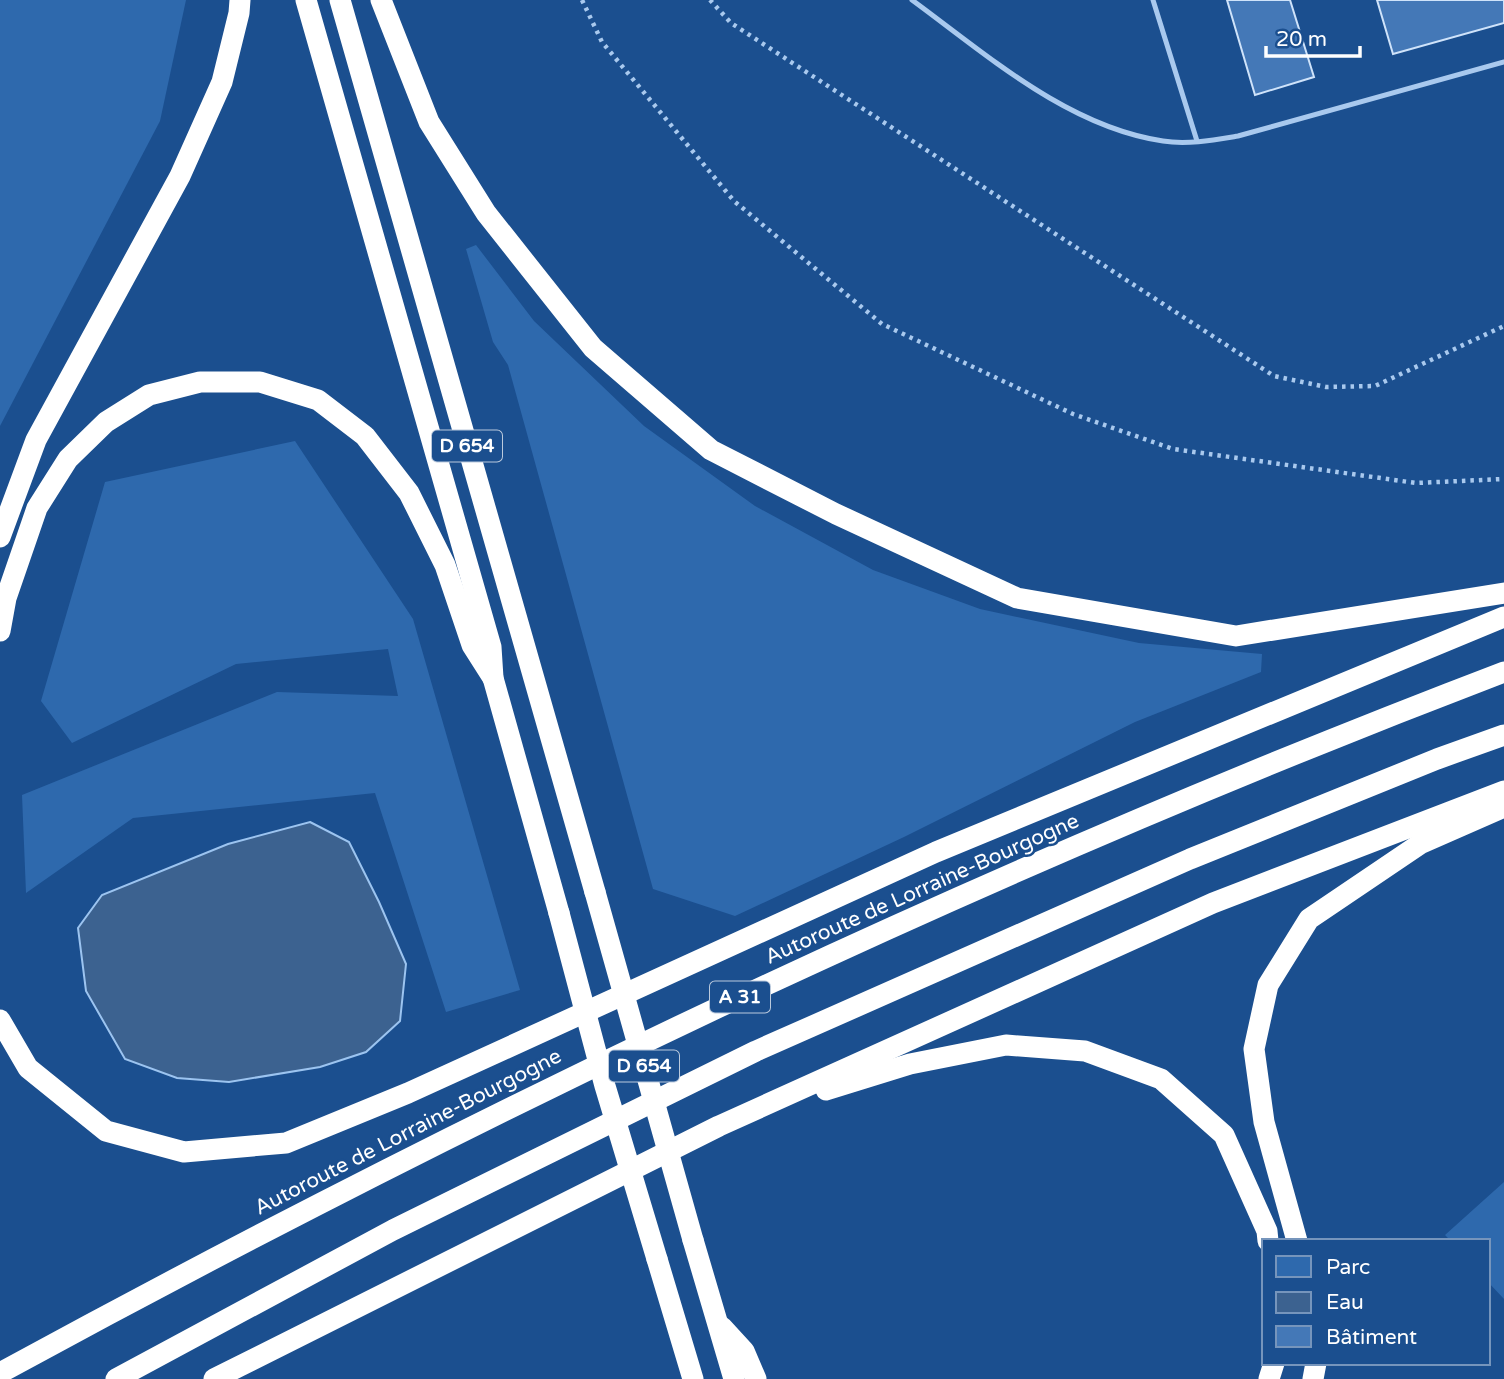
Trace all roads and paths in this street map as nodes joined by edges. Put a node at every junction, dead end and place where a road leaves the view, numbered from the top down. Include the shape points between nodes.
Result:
1 (240, 0) edge
2 (306, 0) edge
3 (340, 0) edge
4 (381, 0) edge
5 (582, 0) edge
6 (710, 0) edge
7 (912, 0) edge
8 (1153, 0) edge
9 (1504, 62) edge
10 (1197, 141) junction
11 (1504, 326) edge
12 (1504, 479) edge
13 (0, 537) edge
14 (1504, 593) edge
15 (1504, 617) edge
16 (0, 631) edge
17 (1504, 672) edge
18 (493, 678) junction
19 (1504, 735) edge
20 (1504, 791) edge
21 (1504, 807) edge
22 (0, 1020) edge
23 (737, 1118) junction
24 (1268, 1239) edge
25 (1296, 1239) edge
26 (718, 1323) junction
27 (301, 1335) junction
28 (0, 1373) edge
29 (116, 1379) edge
30 (214, 1379) edge
31 (233, 1379) edge
32 (693, 1379) edge
33 (734, 1379) edge
34 (756, 1379) edge

1 - 13 highway via 222,82 191,153 36,440
2 - 18 highway, D 654 via 491,647
3 - 26 highway, D 654, bridge
4 - 14 highway via 429,122 486,213 593,348 711,450 1017,598 1236,636
5 - 12 path via 602,41 734,201 882,324 1073,414 1173,449 1416,483
6 - 11 path via 731,23 1274,376 1326,387 1374,386
7 - 10 lane via 1027,85 1095,122 1165,142
8 - 10 lane
9 - 10 lane via 1238,136
15 - 22 highway via 936,852 408,1093 286,1143 184,1152 107,1131 28,1068
16 - 18 highway via 6,598 37,508 68,459 106,422 149,395 200,382 260,382 318,400 365,436 409,494 444,565 472,645
17 - 28 highway, Autoroute de Lorraine-Bourgogne / A 31 via 1166,808 737,998 362,1181
18 - 32 highway, D 654, bridge via 605,1086
19 - 29 highway, A 31 via 1190,859 756,1051 393,1230
20 - 23 highway via 1213,902
21 - 25 highway via 1420,844 1308,919 1268,985 1254,1049 1264,1122
23 - 24 highway via 910,1064 1006,1045 1085,1051 1161,1079 1224,1135
23 - 27 highway
26 - 33 highway, D 654
26 - 34 highway via 744,1351
27 - 30 highway
27 - 31 highway

